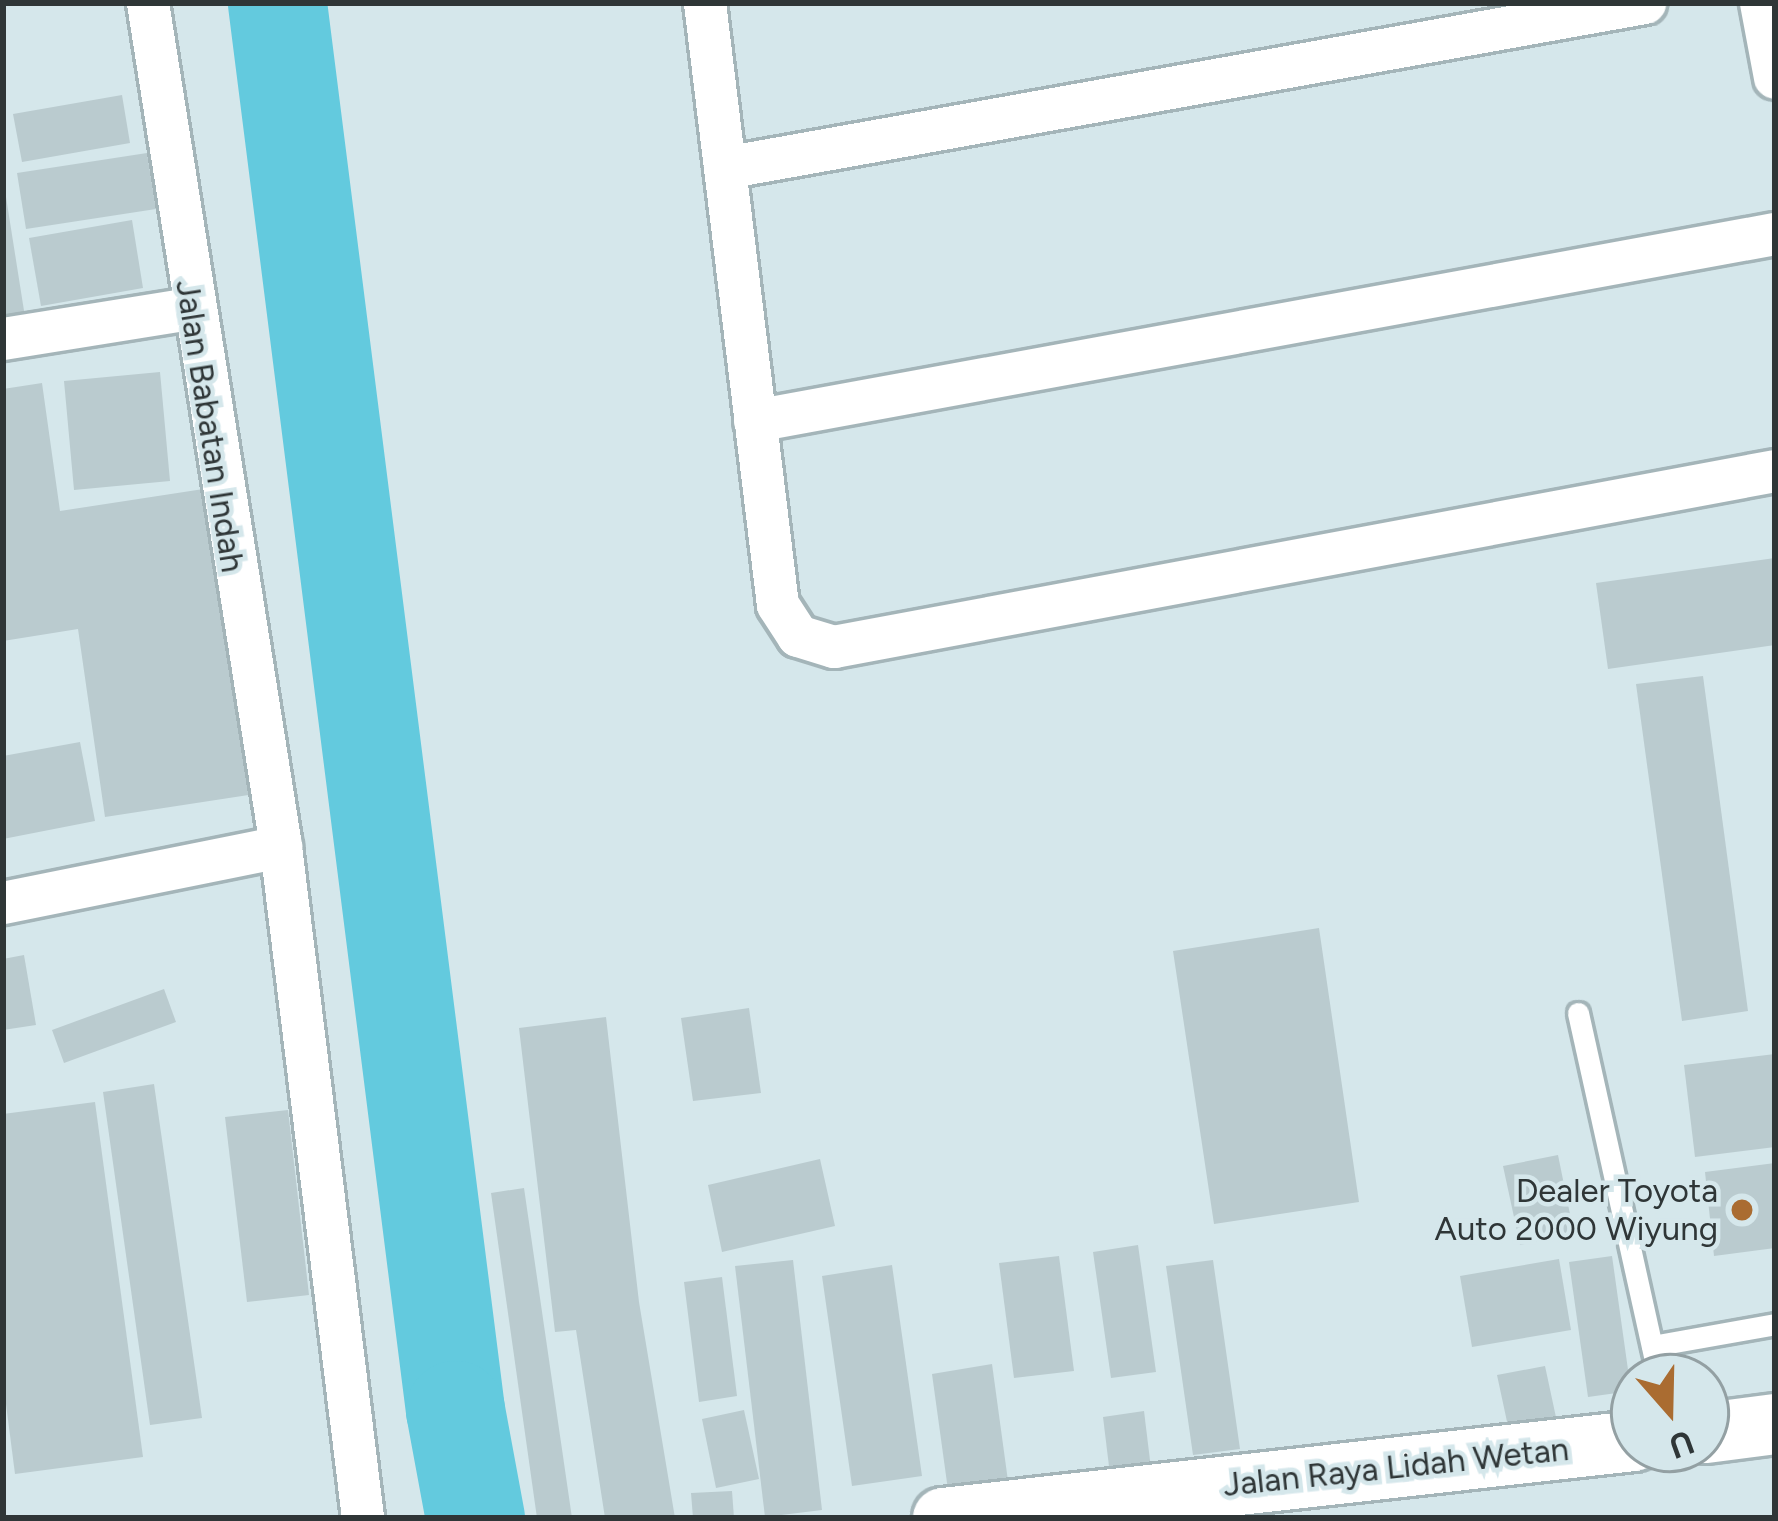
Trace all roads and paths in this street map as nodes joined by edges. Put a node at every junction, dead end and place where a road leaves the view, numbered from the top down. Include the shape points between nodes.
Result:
1 (148, 3) edge
2 (705, 3) edge
3 (1645, 3) edge
4 (1761, 3) edge
5 (1775, 78) edge
6 (725, 168) junction
7 (1775, 234) edge
8 (190, 309) junction
9 (3, 340) edge
10 (755, 421) junction
11 (1775, 471) edge
12 (281, 848) junction
13 (3, 902) edge
14 (1578, 1013) dead end
15 (1775, 1324) edge
16 (1652, 1346) junction
17 (1654, 1353) edge
18 (1775, 1424) edge
19 (1730, 1429) edge
20 (1610, 1444) edge
21 (363, 1518) edge
22 (943, 1518) edge

1 - 8 street, Jalan Babatan Indah
2 - 6 street
3 - 6 street
4 - 5 street
6 - 10 street
7 - 10 street
8 - 9 street
8 - 12 street, Jalan Babatan Indah
10 - 11 street via 778,605 798,636 834,647
12 - 13 street
12 - 21 street, Jalan Babatan Indah
14 - 16 lane
15 - 16 lane
16 - 17 lane
18 - 19 main road
20 - 22 main road, Jalan Raya Lidah Wetan

